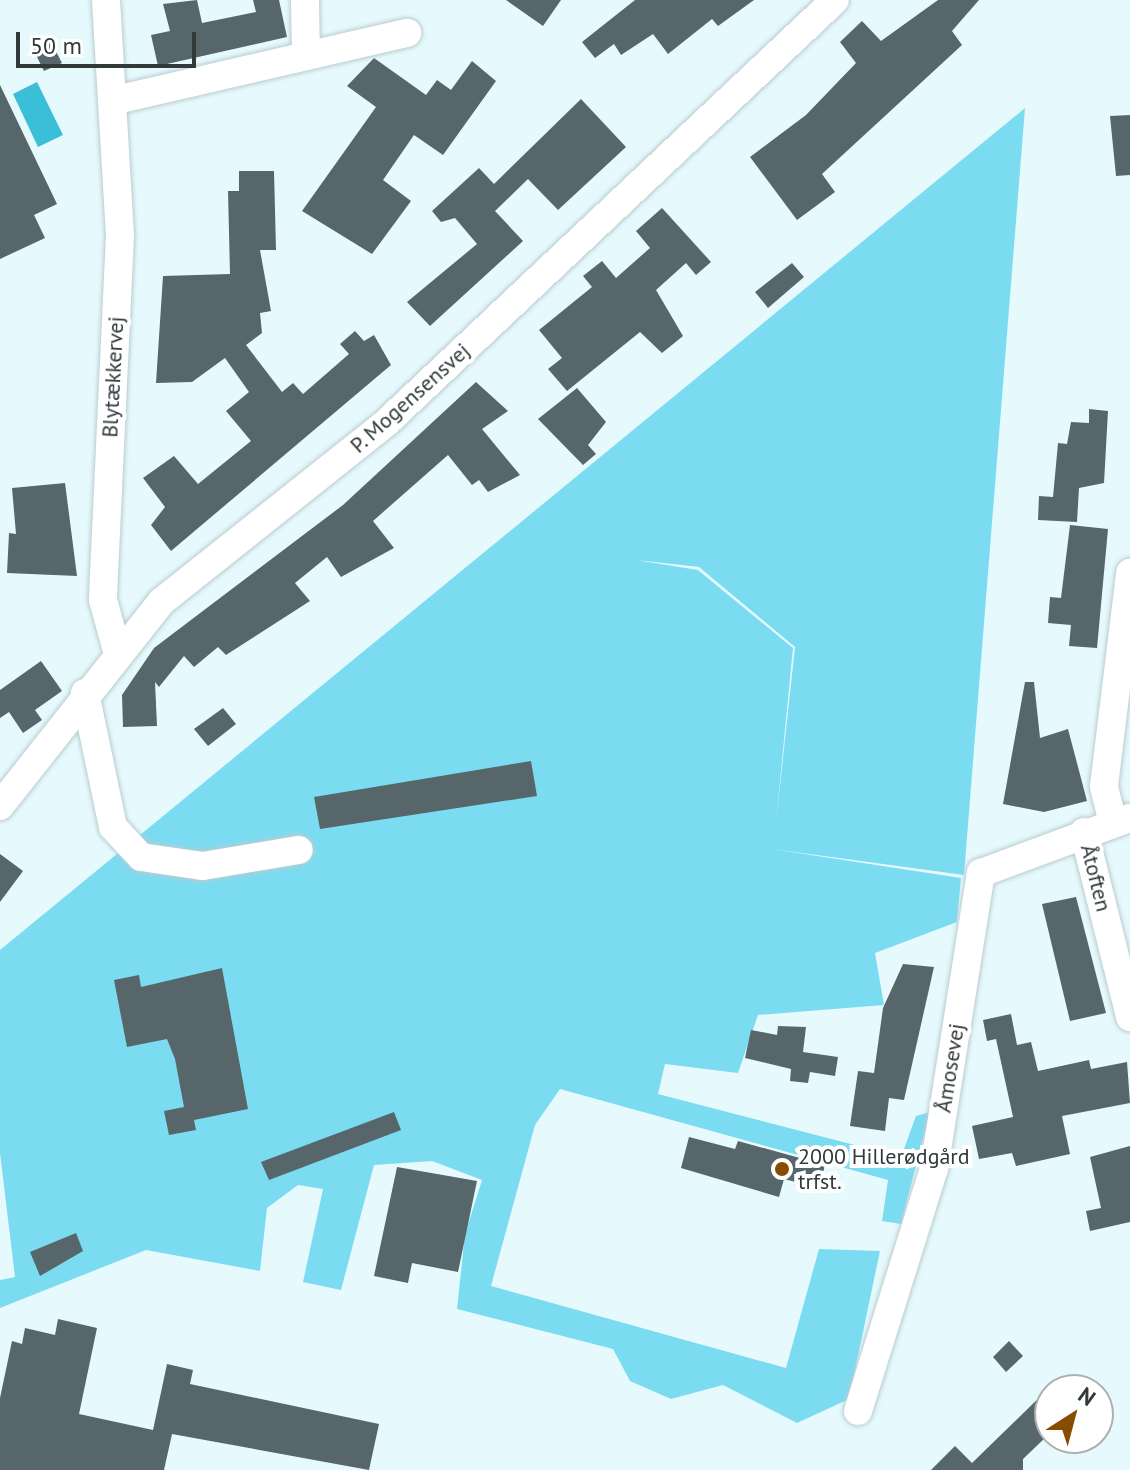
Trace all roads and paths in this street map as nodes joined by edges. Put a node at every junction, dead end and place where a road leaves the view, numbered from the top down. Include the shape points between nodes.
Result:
1 (106, 0) edge
2 (305, 0) edge
3 (835, 0) edge
4 (407, 33) dead end
5 (306, 56) junction
6 (116, 100) junction
7 (1130, 573) edge
8 (117, 651) junction
9 (85, 693) junction
10 (0, 806) edge
11 (1121, 820) edge
12 (1084, 832) junction
13 (299, 850) dead end
14 (1130, 1017) edge
15 (858, 1411) dead end

1 - 6 street, Blytækkervej
2 - 5 street
3 - 8 street, P. Mogensensvej via 387,422 161,602
4 - 5 street
5 - 6 street
6 - 8 street, Blytækkervej via 120,235 103,600
7 - 11 street via 1104,786
8 - 9 street, P. Mogensensvej
9 - 10 street, P. Mogensensvej
9 - 13 street via 113,827 141,857 203,866
11 - 12 street, Åmosevej
12 - 14 street, Åtoften
12 - 15 street, Åmosevej via 981,873 934,1169

